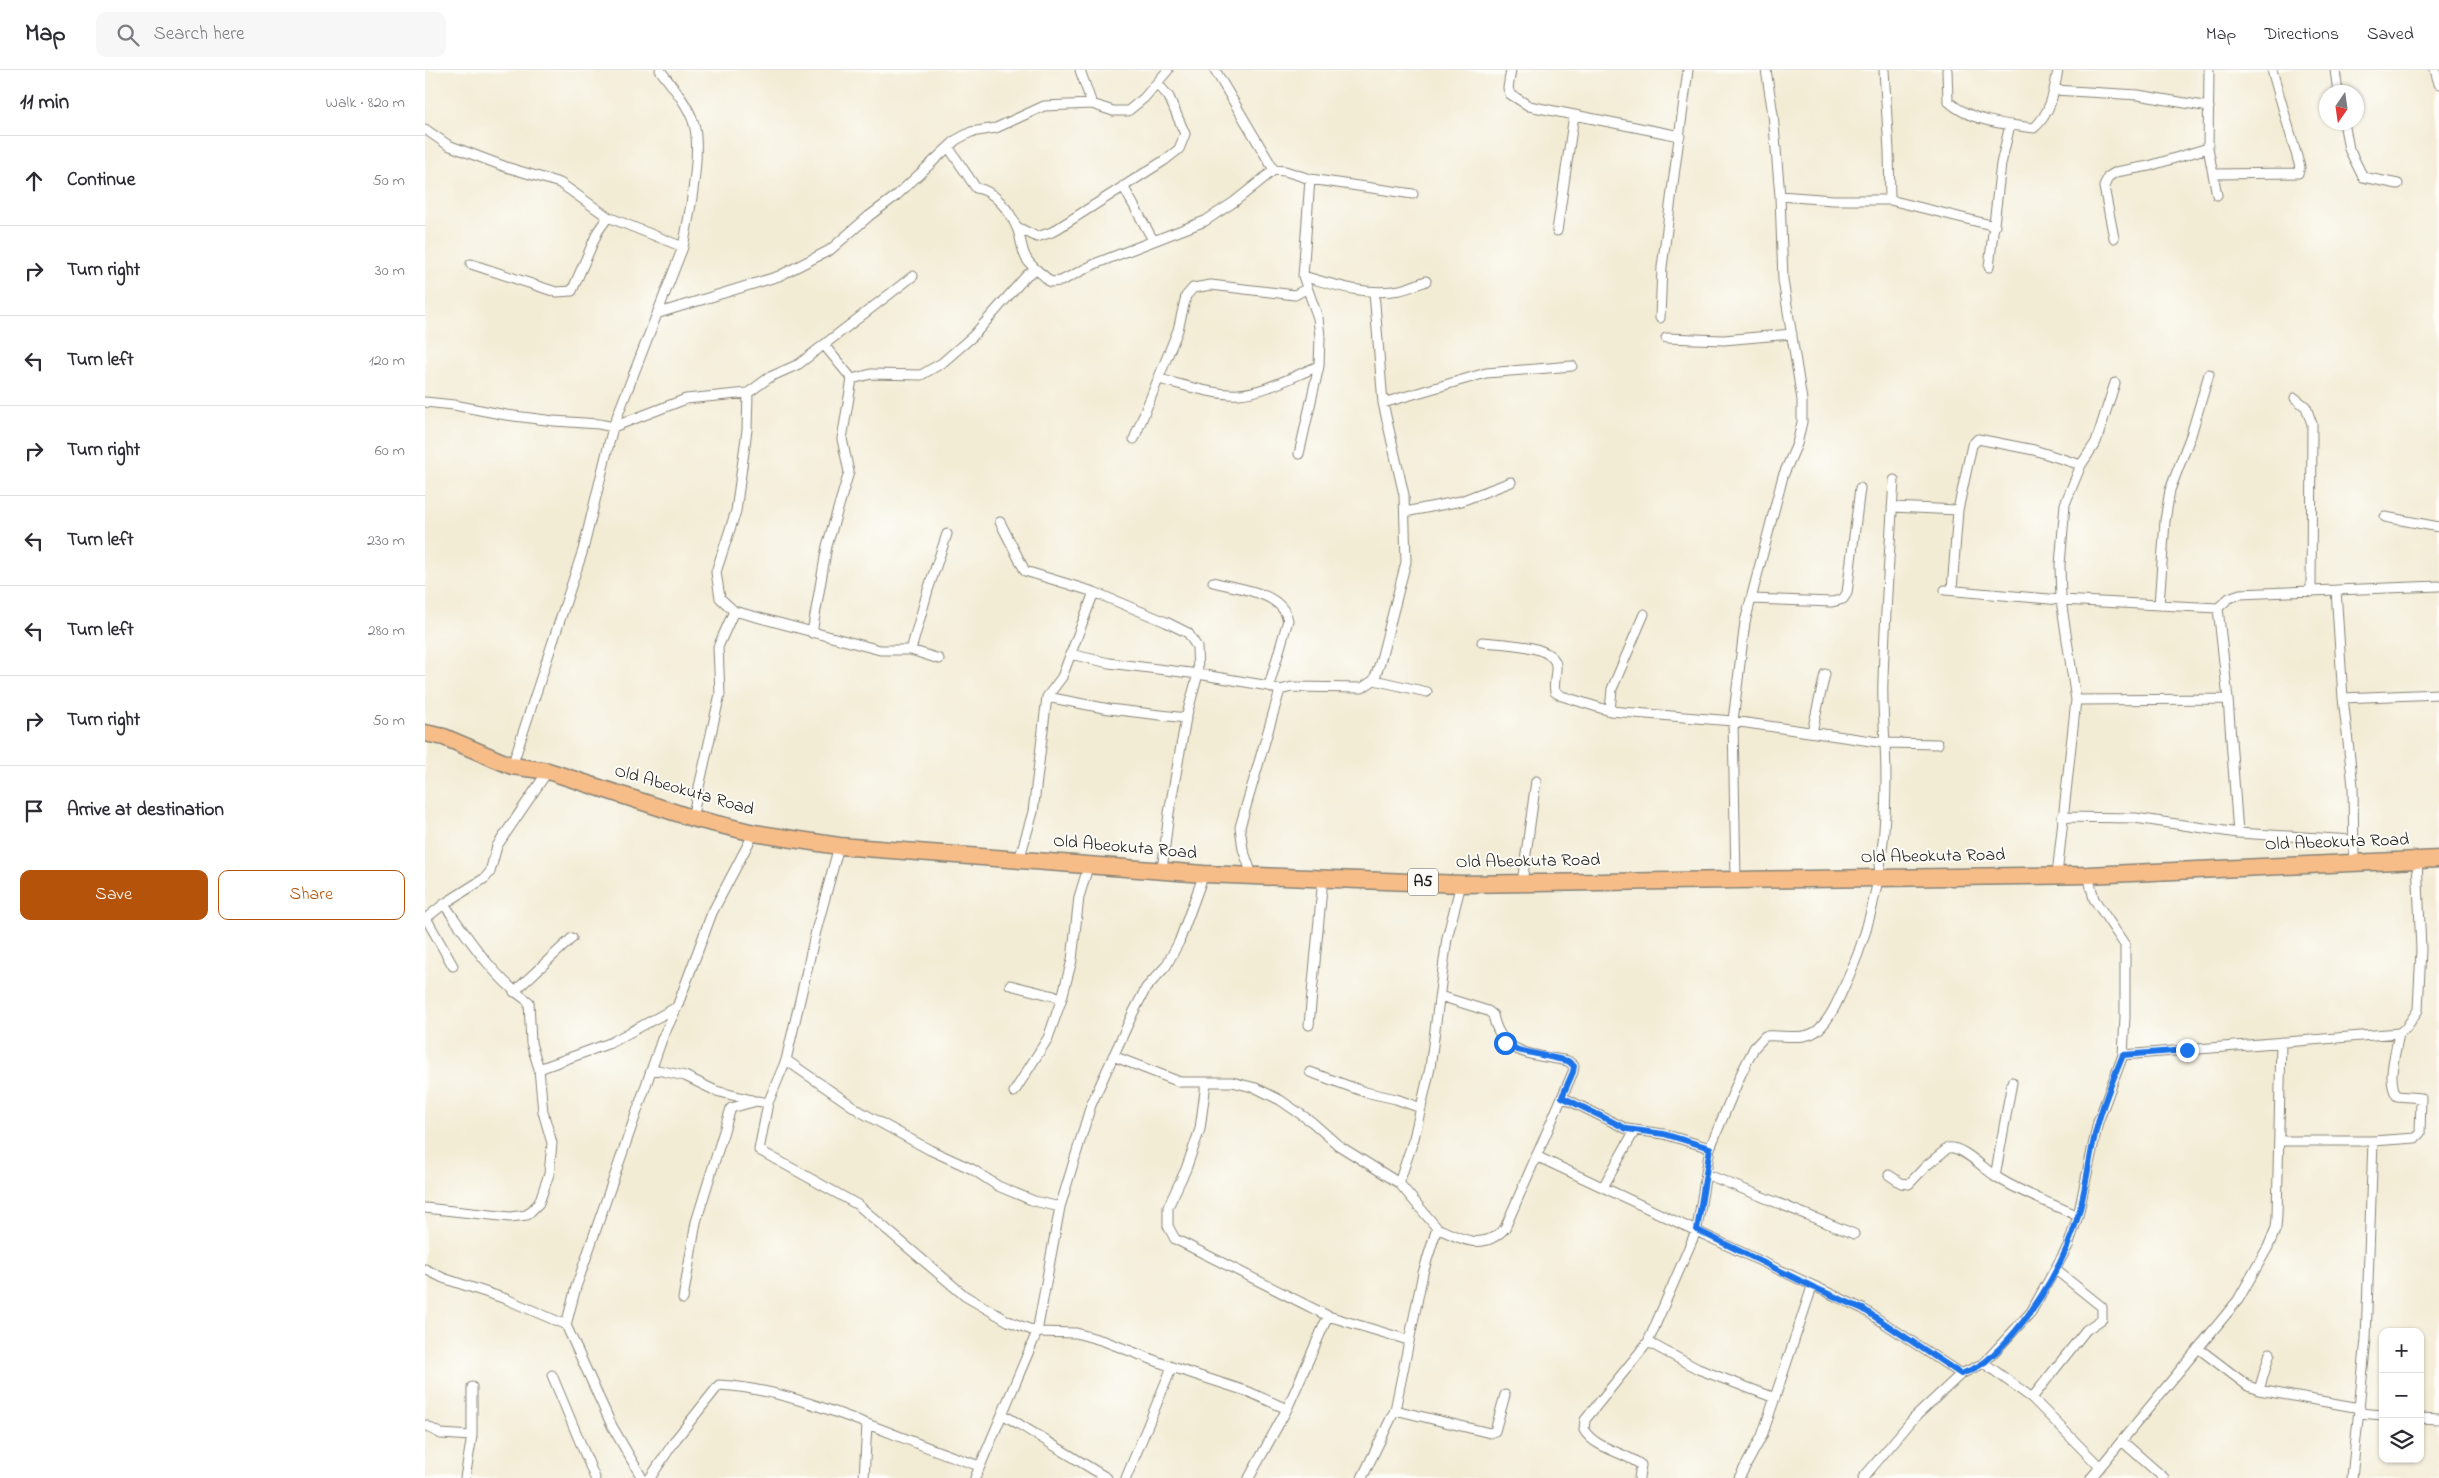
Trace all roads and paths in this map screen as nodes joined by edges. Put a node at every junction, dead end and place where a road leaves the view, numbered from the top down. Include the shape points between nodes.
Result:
1 (660, 70) edge
2 (1080, 70) edge
3 (1168, 70) edge
4 (1215, 70) edge
5 (1511, 70) edge
6 (1688, 70) edge
7 (1766, 70) edge
8 (1884, 70) edge
9 (1947, 70) edge
10 (2059, 70) edge
11 (2209, 70) edge
12 (2272, 70) edge
13 (2335, 70) edge
14 (2435, 70) edge
15 (1158, 84) junction
16 (2439, 84) edge
17 (2338, 85) edge
18 (2054, 90) junction
19 (1092, 104) junction
20 (2209, 107) junction
21 (1574, 115) junction
22 (2009, 125) junction
23 (425, 129) edge
24 (2345, 130) edge
25 (1680, 136) junction
26 (949, 148) junction
27 (2208, 148) junction
28 (1274, 170) junction
29 (2213, 174) junction
30 (1310, 178) junction
31 (2398, 184) dead end
32 (1123, 186) junction
33 (1413, 194) dead end
34 (2217, 195) dead end
35 (1779, 196) junction
36 (1889, 200) junction
37 (608, 217) junction
38 (1995, 226) junction
39 (1017, 227) junction
40 (1557, 231) dead end
41 (2114, 238) dead end
42 (1153, 240) junction
43 (683, 247) junction
44 (471, 264) dead end
45 (1989, 267) dead end
46 (1035, 270) junction
47 (913, 276) dead end
48 (1303, 276) junction
49 (1426, 281) dead end
50 (1305, 289) junction
51 (1374, 292) junction
52 (659, 313) junction
53 (1660, 318) dead end
54 (1792, 334) junction
55 (1666, 338) dead end
56 (824, 345) junction
57 (1319, 366) junction
58 (1572, 366) dead end
59 (2209, 374) dead end
60 (851, 379) junction
61 (1159, 379) junction
62 (2115, 384) dead end
63 (748, 393) junction
64 (2295, 398) dead end
65 (425, 402) edge
66 (1383, 403) junction
67 (613, 427) junction
68 (1134, 439) dead end
69 (1299, 454) dead end
70 (2081, 465) junction
71 (1894, 480) dead end
72 (1511, 482) dead end
73 (1860, 488) dead end
74 (1892, 508) junction
75 (1957, 510) junction
76 (1405, 512) junction
77 (2385, 516) dead end
78 (1000, 522) dead end
79 (2439, 527) edge
80 (947, 534) dead end
81 (1213, 582) dead end
82 (2439, 586) edge
83 (2337, 590) junction
84 (1094, 592) junction
85 (2311, 592) junction
86 (1751, 599) junction
87 (2061, 600) junction
88 (2159, 605) junction
89 (2218, 608) junction
90 (734, 611) junction
91 (1644, 614) dead end
92 (812, 633) junction
93 (1482, 642) dead end
94 (911, 650) junction
95 (1070, 654) junction
96 (939, 659) dead end
97 (1197, 674) junction
98 (1825, 674) dead end
99 (1374, 680) junction
100 (1269, 686) junction
101 (1281, 690) junction
102 (1427, 692) dead end
103 (2439, 694) edge
104 (1047, 697) junction
105 (2343, 698) junction
106 (2228, 699) junction
107 (2076, 700) junction
108 (1610, 711) junction
109 (1186, 718) junction
110 (1733, 721) junction
111 (1812, 732) junction
112 (425, 733) edge
113 (1885, 743) junction
114 (1938, 744) dead end
115 (512, 766) junction
116 (548, 771) junction
117 (1536, 781) dead end
118 (2062, 817) junction
119 (692, 818) junction
120 (754, 833) junction
121 (2238, 833) junction
122 (2352, 840) junction
123 (839, 846) junction
124 (2439, 859) edge
125 (1019, 860) junction
126 (2417, 860) junction
127 (2353, 862) junction
128 (1089, 864) junction
129 (1162, 870) junction
130 (1204, 874) junction
131 (1252, 875) junction
132 (2057, 875) junction
133 (2088, 875) junction
134 (1323, 878) junction
135 (1879, 878) junction
136 (1736, 880) junction
137 (1522, 883) junction
138 (1461, 884) junction
139 (444, 904) junction
140 (426, 919) edge
141 (571, 938) dead end
142 (453, 966) dead end
143 (1009, 984) dead end
144 (514, 992) junction
145 (1440, 996) junction
146 (1062, 998) junction
147 (677, 1007) junction
148 (1309, 1024) dead end
149 (2399, 1033) junction
150 (2281, 1042) junction
151 (2123, 1055) junction
152 (1113, 1056) junction
153 (786, 1060) junction
154 (539, 1069) junction
155 (653, 1069) junction
156 (1310, 1072) dead end
157 (2012, 1082) dead end
158 (1206, 1083) junction
159 (1014, 1092) dead end
160 (1562, 1097) junction
161 (757, 1101) junction
162 (768, 1103) junction
163 (1421, 1108) junction
164 (1635, 1130) junction
165 (2279, 1141) junction
166 (2373, 1141) junction
167 (1710, 1148) junction
168 (1537, 1156) junction
169 (1706, 1174) junction
170 (1889, 1175) dead end
171 (1995, 1177) junction
172 (1399, 1183) junction
173 (1603, 1186) junction
174 (1060, 1207) junction
175 (425, 1208) edge
176 (2078, 1216) junction
177 (1437, 1228) junction
178 (1697, 1230) junction
179 (1855, 1234) dead end
180 (425, 1269) edge
181 (2056, 1270) junction
182 (1813, 1287) junction
183 (683, 1299) dead end
184 (1328, 1316) junction
185 (566, 1325) junction
186 (1037, 1332) junction
187 (1409, 1340) junction
188 (1648, 1342) junction
189 (2198, 1348) junction
190 (2270, 1353) dead end
191 (1984, 1363) junction
192 (1172, 1367) junction
193 (1961, 1374) junction
194 (552, 1375) dead end
195 (472, 1387) dead end
196 (2259, 1390) junction
197 (1505, 1395) dead end
198 (1775, 1398) junction
199 (2032, 1398) junction
200 (1287, 1409) junction
201 (1395, 1410) junction
202 (2359, 1411) junction
203 (2379, 1414) edge
204 (1004, 1415) junction
205 (2424, 1418) edge
206 (2439, 1419) edge
207 (425, 1425) edge
208 (867, 1425) junction
209 (472, 1436) junction
210 (2122, 1441) junction
211 (980, 1466) junction
212 (2099, 1466) junction
213 (465, 1478) edge
214 (595, 1478) edge
215 (642, 1478) edge
216 (650, 1478) edge
217 (864, 1478) edge
218 (975, 1478) edge
219 (1107, 1478) edge
220 (1126, 1478) edge
221 (1249, 1478) edge
222 (1362, 1478) edge
223 (1639, 1478) edge
224 (1739, 1478) edge
225 (1863, 1478) edge
226 (2091, 1478) edge
227 (2165, 1478) edge
228 (2352, 1478) edge

1 - 43 street via 694,122 696,152
2 - 19 street
3 - 15 street
4 - 28 street
5 - 21 street via 1508,88 1516,99 1529,106
6 - 25 street
7 - 35 street
8 - 36 street
9 - 22 street via 1948,101 1957,109
10 - 18 street
11 - 20 street
12 - 29 street via 2300,167 2298,173
13 - 17 street
14 - 16 street
15 - 19 street via 1128,111 1113,111
15 - 32 street via 1169,97 1185,134 1179,149
18 - 20 street via 2137,95
18 - 22 street via 2043,120 2034,128
19 - 26 street via 1044,106 996,128 971,132
20 - 27 street
21 - 25 street
21 - 40 street
22 - 38 street via 2001,164
23 - 37 street via 448,145 560,183
24 - 31 street via 2349,149 2363,177
25 - 53 street via 1662,267
26 - 39 street via 976,188 984,189 997,198
26 - 52 street via 830,250 779,276
27 - 29 street
27 - 41 street via 2149,166 2116,172 2108,177 2105,188
28 - 30 street
28 - 42 street via 1205,221
29 - 34 street
30 - 33 street
30 - 48 street
32 - 39 street via 1052,232 1037,237
32 - 42 street
35 - 36 street
35 - 54 street via 1783,280
36 - 38 street
37 - 43 street
37 - 44 street via 598,231 572,291 556,292
38 - 45 street
39 - 46 street via 1026,258
42 - 46 street via 1061,281 1050,282 1042,272
43 - 52 street
46 - 60 street via 973,336 921,375 871,374
47 - 56 street
48 - 50 street
48 - 51 street
49 - 51 street via 1400,290
50 - 57 street via 1318,318
50 - 61 street via 1295,295 1211,285 1193,288 1186,296 1179,330
51 - 66 street
52 - 67 street
54 - 55 street via 1724,340
54 - 86 street via 1802,422 1797,444 1783,476
56 - 60 street
56 - 63 street via 799,364 769,377
57 - 61 street via 1261,389 1237,394 1196,389
57 - 69 street
58 - 66 street via 1485,373
59 - 88 street via 2171,490 2165,520
60 - 92 street via 842,438 849,472 827,546
61 - 68 street
62 - 70 street via 2095,442
63 - 67 street via 686,399
63 - 90 street via 747,430 736,511 716,572 720,598
64 - 85 street via 2306,407 2312,424
65 - 67 street
66 - 76 street
67 - 115 street via 583,550
70 - 75 street via 2034,450 1978,439 1973,445
70 - 87 street via 2065,504
71 - 74 street
72 - 76 street via 1461,501
73 - 86 street via 1847,593 1843,599 1833,602
74 - 75 street
74 - 113 street via 1884,637 1882,714
75 - 87 street via 1949,590
76 - 99 street via 1406,562
77 - 79 street
78 - 84 street via 1025,571
80 - 94 street via 927,590
81 - 100 street via 1274,599 1286,610 1288,620
82 - 83 street
83 - 85 street
83 - 105 street
84 - 95 street
84 - 97 street via 1188,633 1197,647
85 - 89 street via 2240,594 2229,598
86 - 110 street via 1745,622
87 - 88 street
87 - 107 street
88 - 89 street
89 - 106 street
90 - 92 street
90 - 119 street via 718,647 720,694
91 - 108 street via 1612,689
92 - 94 street via 880,650
93 - 108 street via 1544,650 1553,656 1556,666 1555,692
94 - 96 street
95 - 97 street via 1109,663
95 - 104 street via 1063,677
97 - 100 street
97 - 109 street
98 - 111 street
99 - 101 street via 1362,688 1292,687
99 - 102 street
100 - 101 street
101 - 131 street via 1240,827
103 - 105 street
104 - 109 street via 1109,709
104 - 125 street via 1033,812
105 - 122 street via 2353,786
106 - 107 street
106 - 121 street
107 - 118 street
108 - 110 street
109 - 129 street
110 - 111 street
110 - 136 street
111 - 113 street
112 - 115 highway, Old Abeokuta Road / A5 via 444,737
113 - 114 street
113 - 135 street via 1885,828
115 - 116 highway, Old Abeokuta Road / A5
116 - 119 highway, Old Abeokuta Road / A5
116 - 139 street via 497,846 485,878
117 - 137 street
118 - 121 street via 2135,818
118 - 132 street
119 - 120 highway, Old Abeokuta Road / A5
120 - 123 highway, Old Abeokuta Road / A5
120 - 147 street via 712,913
121 - 122 street
122 - 127 street
123 - 125 highway, Old Abeokuta Road / A5
123 - 153 street
124 - 126 highway, Old Abeokuta Road / A5
125 - 128 highway, Old Abeokuta Road / A5
126 - 127 highway, Old Abeokuta Road / A5
126 - 149 street via 2421,950 2418,1010 2407,1028
127 - 133 highway, Old Abeokuta Road / A5
128 - 129 highway, Old Abeokuta Road / A5
128 - 146 street via 1079,898 1072,960
129 - 130 highway, Old Abeokuta Road / A5
130 - 131 highway, Old Abeokuta Road / A5
130 - 152 street via 1179,942 1167,966 1147,988
131 - 134 highway, Old Abeokuta Road / A5
132 - 133 highway, Old Abeokuta Road / A5
132 - 135 highway, Old Abeokuta Road / A5
133 - 151 street via 2095,899 2122,938 2127,952
134 - 138 highway, Old Abeokuta Road / A5
134 - 148 street
135 - 136 highway, Old Abeokuta Road / A5
135 - 167 street via 1859,952 1839,998 1819,1029 1803,1037 1765,1036 1754,1048
136 - 137 highway, Old Abeokuta Road / A5
137 - 138 highway, Old Abeokuta Road / A5
138 - 145 street via 1447,938
139 - 140 street
139 - 144 street
140 - 142 street
141 - 144 street
143 - 146 street
144 - 154 street via 529,1002 531,1043
145 - 160 street via 1488,1011 1493,1015 1505,1043 1518,1050 1568,1061 1574,1066
145 - 163 street
146 - 159 street via 1048,1038
147 - 154 street via 609,1043
147 - 155 street
149 - 150 street
149 - 166 street via 2392,1089 2397,1096 2421,1098 2420,1133 2415,1138
150 - 151 street
150 - 165 street
151 - 176 street via 2098,1122
152 - 158 street via 1180,1082
152 - 174 street via 1091,1105
153 - 162 street
153 - 174 street via 861,1112 972,1169 997,1186
154 - 175 street via 543,1112 551,1143 549,1174 539,1203 527,1215 510,1217
155 - 161 street via 685,1076 716,1091
155 - 185 street
156 - 163 street
157 - 171 street
158 - 172 street via 1219,1080 1233,1082 1256,1088 1280,1100 1338,1145
158 - 184 street via 1200,1129 1168,1207 1168,1226 1175,1239
160 - 164 street via 1612,1123
160 - 168 street
161 - 162 street
161 - 183 street via 731,1108 696,1222
162 - 186 street via 759,1150 858,1205 965,1296 1008,1321
163 - 172 street
164 - 167 street via 1664,1134
164 - 173 street
165 - 166 street
165 - 189 street via 2276,1228 2239,1300
166 - 202 street via 2366,1339
167 - 169 street
168 - 173 street via 1561,1170
168 - 177 street via 1505,1228 1498,1235 1490,1240 1468,1242
169 - 178 street
169 - 179 street
170 - 171 street via 1909,1184 1950,1147 1973,1158
171 - 176 street
172 - 177 street
173 - 178 street
174 - 186 street
176 - 181 street
177 - 187 street via 1423,1273
178 - 182 street
178 - 188 street
180 - 185 street
181 - 191 street via 2031,1312
181 - 199 street via 2102,1308 2102,1318 2086,1330
182 - 193 street via 1863,1309
182 - 198 street
184 - 187 street
184 - 200 street
185 - 215 street via 612,1426
186 - 192 street via 1076,1334 1104,1341
186 - 204 street
187 - 201 street
188 - 198 street via 1698,1369
188 - 223 street via 1584,1425 1592,1440 1641,1465
189 - 196 street via 2248,1386
189 - 210 street
190 - 196 street
191 - 193 street
191 - 199 street
192 - 200 street via 1249,1392
192 - 220 street
193 - 225 street via 1914,1418
194 - 214 street
195 - 209 street
196 - 202 street
197 - 201 street via 1495,1431 1490,1433
198 - 224 street via 1762,1436
199 - 212 street
200 - 221 street
201 - 222 street
202 - 203 street
202 - 228 street
204 - 211 street
204 - 219 street
205 - 206 street
207 - 209 street via 441,1434
208 - 211 street via 931,1451
208 - 216 street via 777,1393 719,1385
208 - 217 street
209 - 213 street
210 - 212 street
210 - 227 street
211 - 218 street
212 - 226 street

